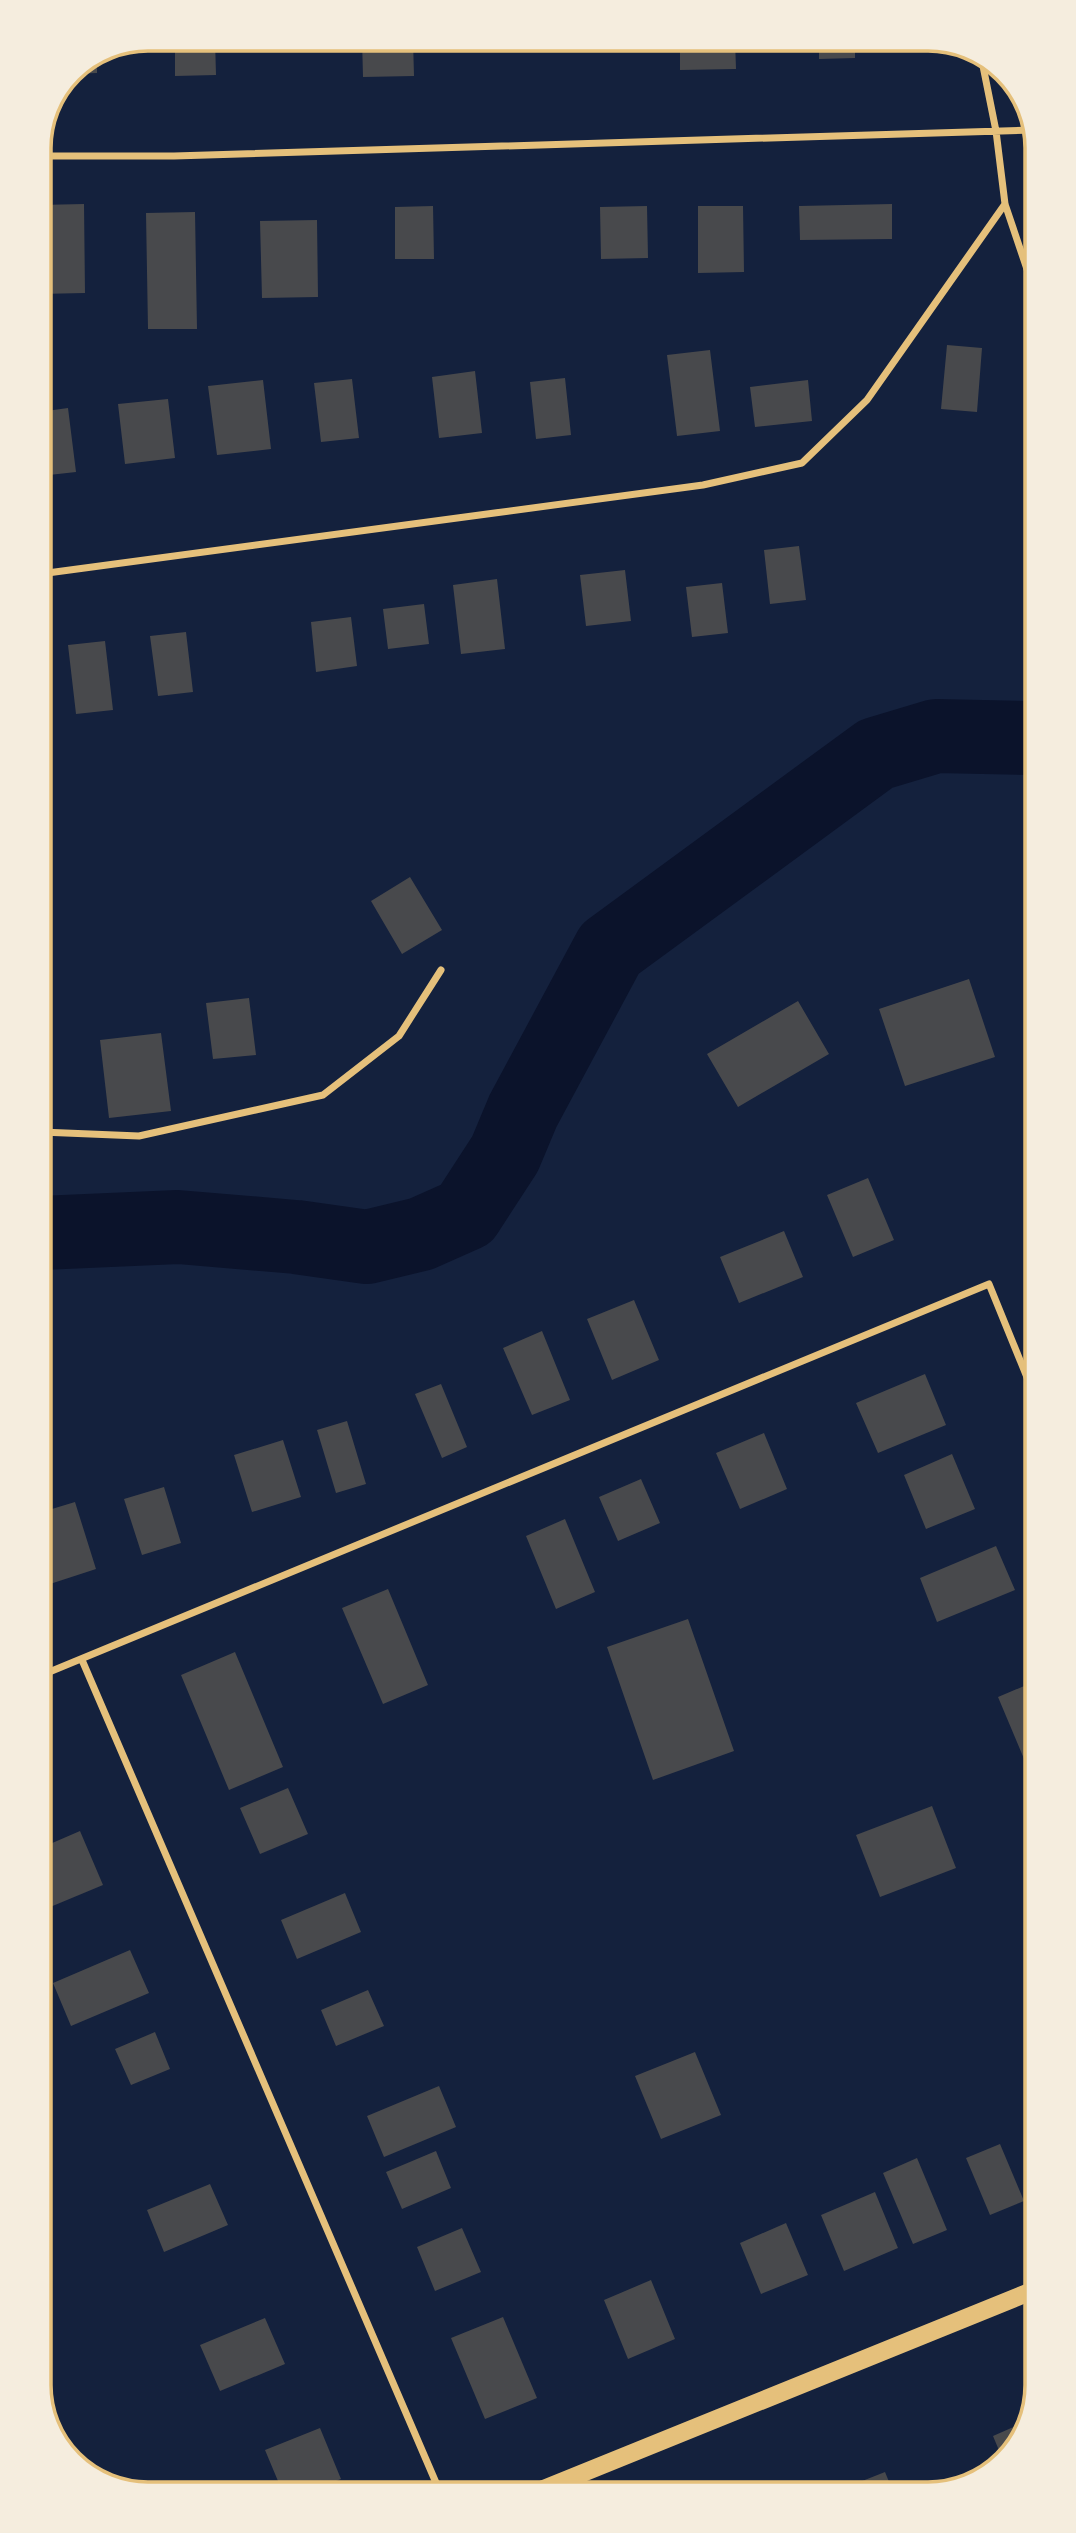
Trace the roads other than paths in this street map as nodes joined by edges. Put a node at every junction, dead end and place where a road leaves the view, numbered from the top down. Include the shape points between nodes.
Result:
1 (984, 69) edge
2 (1023, 130) edge
3 (996, 131) junction
4 (51, 156) edge
5 (1005, 204) junction
6 (1025, 263) edge
7 (51, 574) edge
8 (441, 970) dead end
9 (51, 1132) edge
10 (1025, 1372) edge
11 (82, 1660) junction
12 (51, 1672) edge
13 (1025, 2294) edge
14 (436, 2482) edge
15 (561, 2482) edge

1 - 3 street
2 - 3 street
3 - 4 street via 188,156
3 - 5 street
5 - 6 street
5 - 7 street via 867,400 802,463 703,485
8 - 9 street via 399,1036 323,1095 139,1136
10 - 11 street via 989,1284
11 - 12 street
11 - 14 street
13 - 15 main road

